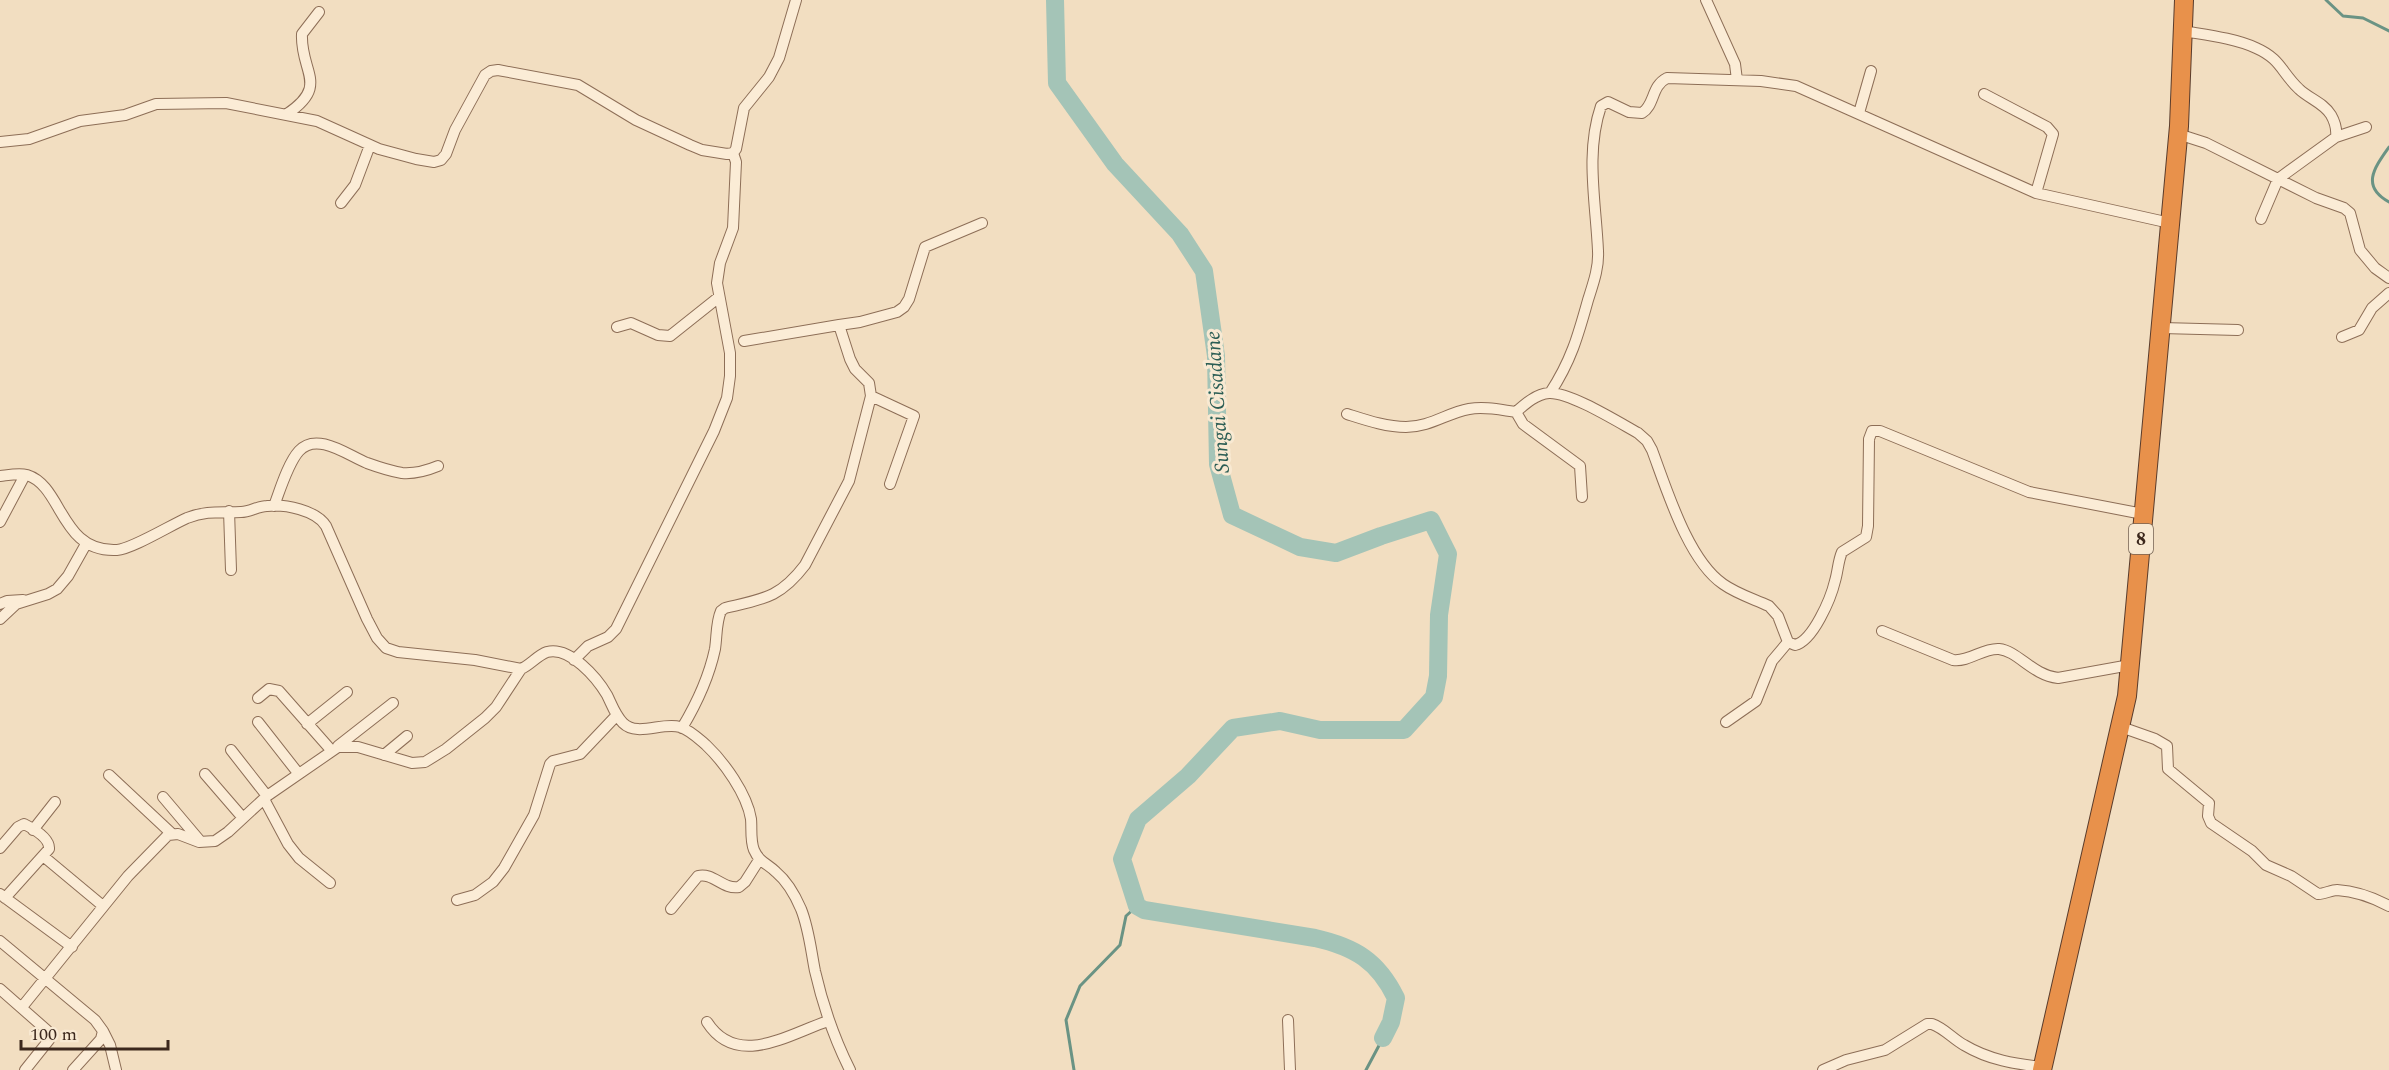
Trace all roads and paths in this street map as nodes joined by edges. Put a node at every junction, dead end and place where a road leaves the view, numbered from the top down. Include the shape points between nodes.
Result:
1 (796, 0) edge
2 (1706, 0) edge
3 (2184, 0) edge
4 (319, 12) dead end
5 (2183, 31) junction
6 (1871, 71) dead end
7 (1737, 80) junction
8 (1984, 94) dead end
9 (1859, 113) junction
10 (287, 114) junction
11 (2366, 128) dead end
12 (2178, 134) junction
13 (2336, 137) junction
14 (0, 142) edge
15 (370, 145) junction
16 (733, 153) junction
17 (2278, 179) junction
18 (2036, 193) junction
19 (341, 203) dead end
20 (2261, 219) dead end
21 (982, 223) dead end
22 (2170, 223) junction
23 (2389, 278) edge
24 (2389, 293) edge
25 (719, 297) junction
26 (839, 325) junction
27 (617, 327) dead end
28 (2162, 328) junction
29 (2238, 330) dead end
30 (2342, 337) dead end
31 (744, 341) dead end
32 (1550, 393) junction
33 (871, 396) junction
34 (1516, 411) junction
35 (1347, 414) dead end
36 (438, 465) dead end
37 (25, 475) junction
38 (0, 476) edge
39 (890, 484) dead end
40 (1582, 497) dead end
41 (274, 506) junction
42 (230, 511) junction
43 (2143, 514) junction
44 (0, 522) edge
45 (86, 543) junction
46 (231, 570) dead end
47 (25, 600) junction
48 (0, 604) edge
49 (0, 619) edge
50 (1882, 631) dead end
51 (1788, 642) junction
52 (574, 660) junction
53 (2130, 665) junction
54 (521, 669) junction
55 (347, 692) dead end
56 (258, 698) dead end
57 (393, 703) dead end
58 (617, 715) junction
59 (258, 722) dead end
60 (1726, 722) dead end
61 (307, 724) junction
62 (2121, 727) junction
63 (682, 728) junction
64 (407, 736) dead end
65 (334, 748) junction
66 (231, 750) dead end
67 (384, 755) junction
68 (298, 773) junction
69 (205, 774) dead end
70 (109, 775) dead end
71 (163, 797) dead end
72 (265, 797) junction
73 (55, 802) dead end
74 (243, 818) junction
75 (33, 830) junction
76 (171, 833) junction
77 (201, 842) junction
78 (0, 848) edge
79 (43, 856) junction
80 (759, 860) junction
81 (330, 883) dead end
82 (3, 896) edge
83 (457, 900) dead end
84 (103, 906) junction
85 (2389, 906) edge
86 (671, 909) dead end
87 (0, 941) edge
88 (72, 947) junction
89 (47, 979) junction
90 (0, 989) edge
91 (22, 1007) junction
92 (1288, 1020) dead end
93 (828, 1021) junction
94 (707, 1022) dead end
95 (104, 1031) junction
96 (2043, 1069) edge
97 (25, 1070) edge
98 (74, 1070) edge
99 (116, 1070) edge
100 (850, 1070) edge
101 (1290, 1070) edge
102 (1823, 1070) edge

1 - 16 street via 770,77 744,108
2 - 7 street via 1735,64
3 - 5 highway, 8
4 - 10 street via 302,34 311,81 309,93 305,101
5 - 12 highway, 8
5 - 13 street via 2254,46 2268,54 2281,64 2283,72 2301,92 2330,113
6 - 9 street
7 - 9 street via 1796,86
7 - 32 street via 1667,78 1657,85 1642,113 1629,112 1608,102 1601,106 1592,181 1596,273 1573,352
8 - 18 street via 2047,127 2053,134
9 - 18 street
10 - 14 street via 233,104 160,103 29,139
10 - 15 street via 326,124
11 - 13 street
12 - 17 street via 2206,143
12 - 22 highway, 8
13 - 17 street
15 - 16 street via 424,161 441,160 485,75 498,69 578,85 636,120 690,145
15 - 19 street via 355,185
16 - 25 street via 734,222 718,270
17 - 20 street
17 - 23 street via 2350,213 2360,250
18 - 22 street
21 - 26 street via 925,247 909,299 897,312
22 - 28 highway, 8
24 - 30 street via 2372,308 2359,330
25 - 27 street via 670,336 630,323
25 - 52 street via 730,361 725,406 616,629
26 - 31 street
26 - 33 street via 850,359 869,383
28 - 29 street
28 - 43 highway, 8
32 - 34 street
32 - 51 street via 1571,398 1647,441 1677,516 1706,566 1722,584 1775,611
33 - 39 street via 914,416
33 - 63 street via 849,481 805,565 774,595 721,611 705,683
34 - 35 street via 1468,409 1432,424 1408,427 1379,424
34 - 40 street via 1523,424 1580,466
36 - 41 street via 414,473 401,472 365,462 333,447 307,446 295,456
37 - 38 street
37 - 44 street
37 - 45 street via 40,484
41 - 42 street
41 - 54 street via 310,514 323,522 367,619 386,648
42 - 45 street via 190,517 120,550
42 - 46 street
43 - 51 street via 2029,492 1881,431 1872,431 1866,537 1842,552 1831,596 1810,633 1799,645
43 - 53 highway, 8
45 - 47 street via 57,589
47 - 48 street
47 - 49 street
50 - 53 street via 1953,660 2000,649 2048,677
51 - 60 street via 1772,661 1756,701
52 - 54 street via 547,652
52 - 58 street via 602,688
53 - 62 highway, 8
54 - 67 street via 492,712 432,758 417,764
55 - 61 street
56 - 61 street via 269,689 277,690
57 - 65 street
58 - 63 street via 626,726 635,729
58 - 83 street via 580,754 553,760 534,815 504,868 493,882 474,895
59 - 68 street
61 - 65 street
62 - 85 street via 2167,746 2168,769 2209,803 2211,823 2271,869 2291,876 2318,894 2350,892
62 - 96 highway, 8
63 - 80 street via 706,745 729,773 751,817 753,847
64 - 67 street
65 - 67 street via 351,745
65 - 68 street
66 - 72 street
68 - 72 street
69 - 74 street
70 - 76 street
71 - 77 street
72 - 74 street
72 - 81 street via 298,858
73 - 75 street
74 - 77 street via 221,838
75 - 78 street via 22,825
75 - 79 street via 50,844
76 - 77 street
76 - 84 street
79 - 82 street
79 - 84 street
80 - 86 street via 745,882 735,888 707,875 698,876
80 - 93 street via 782,877 802,912
82 - 88 street
84 - 88 street
87 - 89 street
88 - 89 street
89 - 91 street
89 - 95 street
90 - 91 street
91 - 97 street via 51,1035
92 - 101 street
93 - 94 street via 768,1045 749,1046 722,1038
93 - 100 street
95 - 98 street
95 - 99 street
96 - 102 street via 1982,1054 1932,1024 1885,1050

